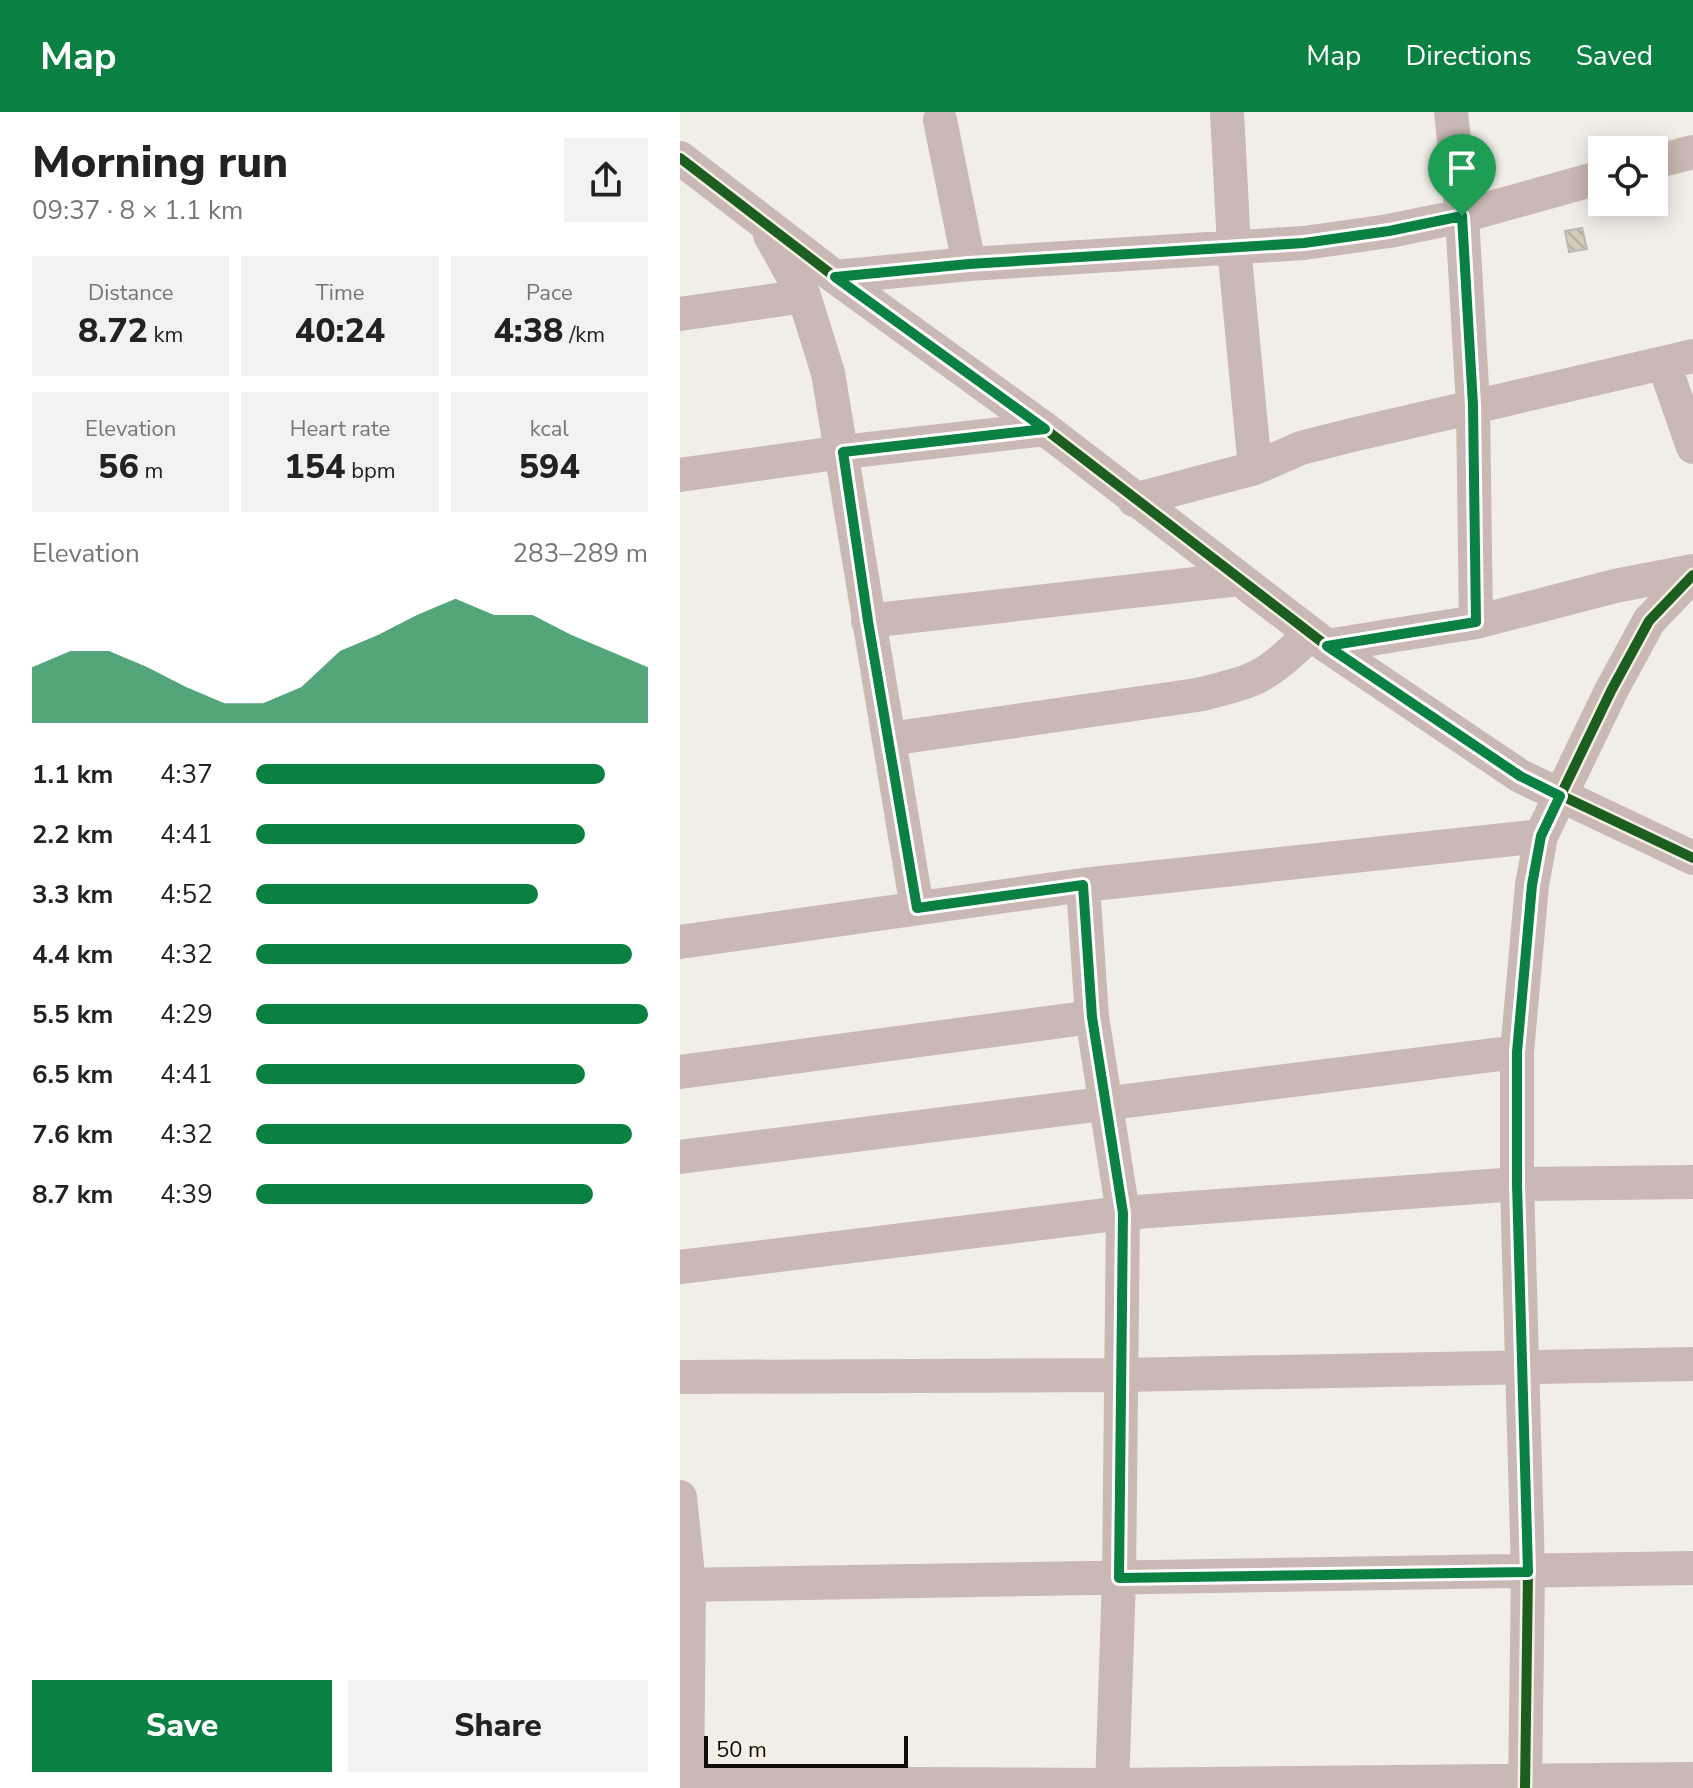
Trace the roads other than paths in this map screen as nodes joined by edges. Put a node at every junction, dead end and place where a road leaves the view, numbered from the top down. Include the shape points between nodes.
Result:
1 (1227, 112) edge
2 (1451, 112) edge
3 (940, 120) dead end
4 (1693, 152) edge
5 (680, 158) edge
6 (1668, 158) edge
7 (1588, 181) edge
8 (1462, 216) junction
9 (762, 220) junction
10 (1234, 247) junction
11 (969, 264) junction
12 (835, 277) junction
13 (804, 296) junction
14 (680, 314) edge
15 (1678, 360) edge
16 (1473, 405) junction
17 (1045, 429) junction
18 (1693, 447) edge
19 (843, 452) junction
20 (1255, 468) junction
21 (680, 475) edge
22 (1134, 500) junction
23 (1693, 573) edge
24 (1239, 579) junction
25 (868, 621) junction
26 (1476, 622) junction
27 (1319, 640) junction
28 (889, 739) junction
29 (1560, 796) junction
30 (1541, 836) junction
31 (1693, 858) edge
32 (1083, 885) junction
33 (917, 908) junction
34 (680, 942) edge
35 (1092, 1017) junction
36 (1517, 1052) junction
37 (680, 1072) edge
38 (1107, 1103) junction
39 (680, 1157) edge
40 (1693, 1182) edge
41 (1517, 1184) junction
42 (1123, 1213) junction
43 (680, 1267) edge
44 (1693, 1364) edge
45 (1524, 1367) junction
46 (1121, 1375) junction
47 (680, 1377) edge
48 (680, 1497) edge
49 (1693, 1568) edge
50 (1528, 1572) junction
51 (1119, 1578) junction
52 (684, 1585) edge
53 (1693, 1779) edge
54 (1526, 1783) edge
55 (687, 1786) edge
56 (1112, 1786) edge

1 - 10 street
2 - 8 street
3 - 11 street
4 - 6 street
5 - 9 street
7 - 8 street
8 - 10 street via 1304,243
8 - 16 street
9 - 12 street
9 - 13 street
10 - 11 street
10 - 20 street
11 - 12 street
12 - 17 street
13 - 14 street
13 - 19 street via 828,373
15 - 16 street
15 - 18 street
16 - 20 street via 1301,448
16 - 26 street
17 - 19 street
17 - 22 street
19 - 21 street
19 - 25 street
20 - 22 street
22 - 24 street
23 - 26 street via 1615,586
23 - 29 street via 1649,621
24 - 25 street
24 - 27 street
25 - 28 street
26 - 27 street
27 - 28 street via 1258,677 1197,695
27 - 29 street via 1520,776
28 - 33 street
29 - 30 street
29 - 31 street
30 - 32 street
30 - 36 street
32 - 33 street
32 - 35 street
33 - 34 street
35 - 37 street
35 - 38 street
36 - 38 street
36 - 41 street
38 - 39 street
38 - 42 street
40 - 41 street
41 - 42 street
41 - 45 street
42 - 43 street
42 - 46 street
44 - 45 street
45 - 46 street
45 - 50 street
46 - 47 street
46 - 51 street
48 - 52 street
49 - 50 street
50 - 51 street
50 - 54 street
51 - 52 street
51 - 56 street
52 - 55 street
53 - 54 street
54 - 56 street
55 - 56 street

